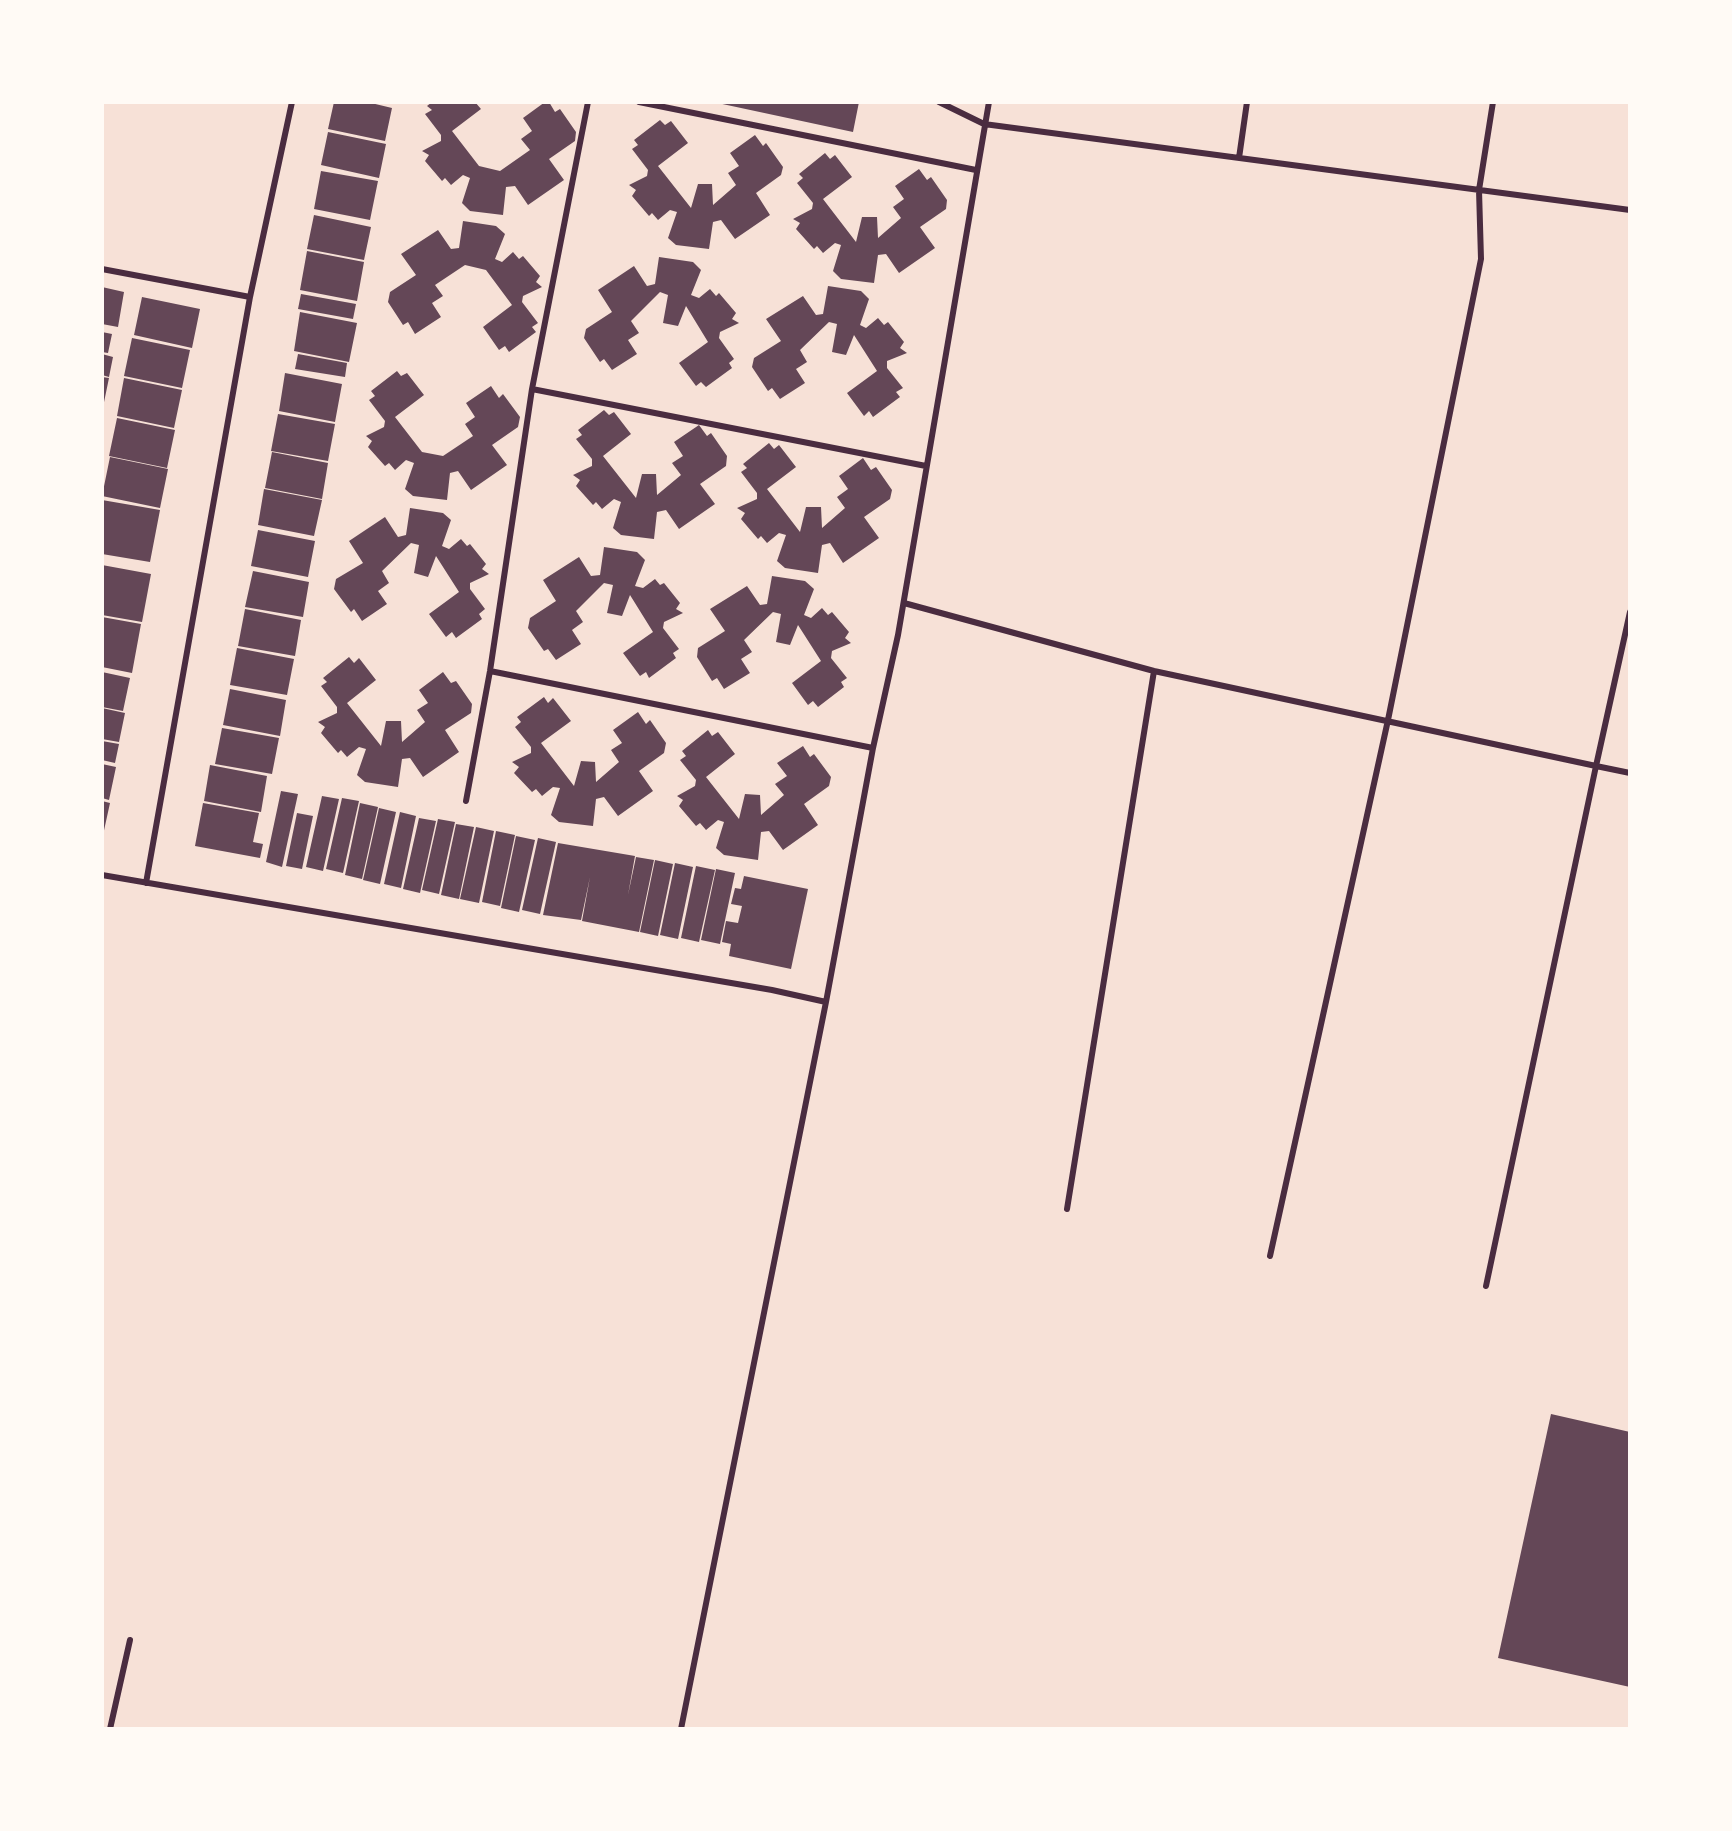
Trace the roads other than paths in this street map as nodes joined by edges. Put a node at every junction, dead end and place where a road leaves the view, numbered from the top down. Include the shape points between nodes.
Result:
1 (292, 102) edge
2 (588, 102) edge
3 (639, 102) edge
4 (939, 102) edge
5 (989, 102) edge
6 (1247, 102) edge
7 (1493, 102) edge
8 (984, 124) junction
9 (1239, 158) junction
10 (976, 170) junction
11 (1479, 190) junction
12 (1630, 210) edge
13 (102, 269) edge
14 (250, 297) junction
15 (532, 389) junction
16 (927, 466) junction
17 (904, 603) junction
18 (1630, 612) edge
19 (490, 670) junction
20 (1154, 671) junction
21 (1388, 720) junction
22 (873, 748) junction
23 (1596, 766) junction
24 (1630, 773) edge
25 (466, 801) dead end
26 (102, 875) edge
27 (146, 883) junction
28 (826, 1002) junction
29 (1066, 1209) dead end
30 (1270, 1256) dead end
31 (1486, 1286) dead end
32 (130, 1640) dead end
33 (110, 1729) edge
34 (681, 1729) edge

1 - 14 street
2 - 15 street
3 - 10 street
4 - 8 street
5 - 8 street
6 - 9 street
7 - 11 street
8 - 9 street
8 - 10 street
9 - 11 street
10 - 16 street
11 - 12 street
11 - 21 street via 1481,259
13 - 14 street
14 - 27 street
15 - 16 street
15 - 19 street
16 - 17 street
17 - 20 street
17 - 22 street
18 - 23 street
19 - 22 street
19 - 25 street
20 - 21 street
20 - 29 street
21 - 23 street
21 - 30 street
22 - 28 street
23 - 24 street
23 - 31 street
26 - 27 street
27 - 28 street
28 - 34 street
32 - 33 street

